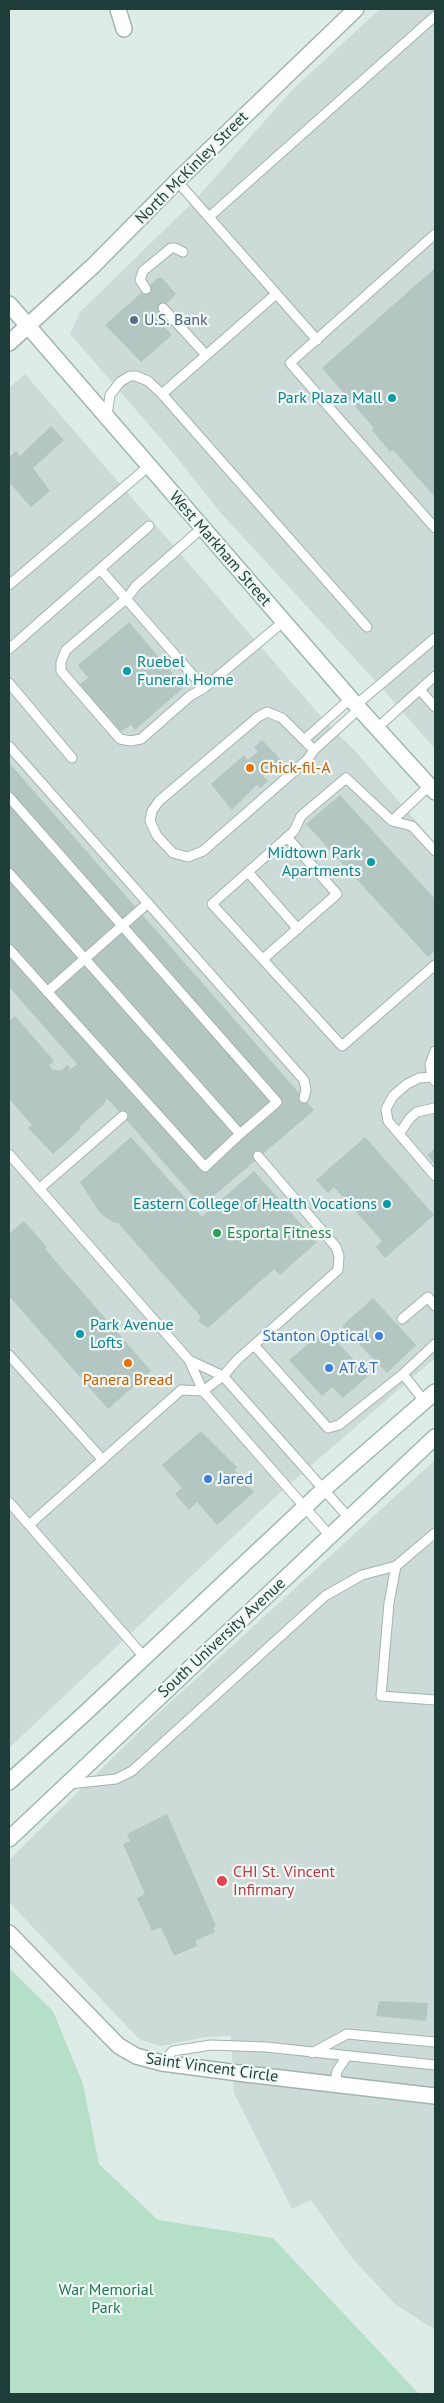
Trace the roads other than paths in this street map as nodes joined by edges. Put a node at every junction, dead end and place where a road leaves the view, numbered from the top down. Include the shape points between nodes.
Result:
1 (118, 9) edge
2 (356, 9) edge
3 (435, 16) edge
4 (124, 29) dead end
5 (177, 181) junction
6 (209, 217) junction
7 (435, 234) edge
8 (183, 252) dead end
9 (146, 289) dead end
10 (276, 294) junction
11 (9, 304) edge
12 (163, 308) dead end
13 (28, 326) junction
14 (317, 340) junction
15 (9, 344) edge
16 (206, 355) junction
17 (162, 394) junction
18 (108, 420) junction
19 (149, 466) junction
20 (149, 526) dead end
21 (202, 528) junction
22 (435, 528) edge
23 (100, 569) junction
24 (9, 585) edge
25 (127, 598) junction
26 (283, 622) junction
27 (367, 627) dead end
28 (435, 638) edge
29 (9, 649) edge
30 (435, 676) edge
31 (9, 683) edge
32 (204, 688) junction
33 (420, 690) junction
34 (355, 704) junction
35 (435, 706) edge
36 (377, 728) junction
37 (305, 739) junction
38 (9, 746) edge
39 (314, 750) junction
40 (72, 758) dead end
41 (432, 788) edge
42 (9, 797) edge
43 (392, 821) junction
44 (287, 837) junction
45 (435, 851) edge
46 (248, 872) junction
47 (9, 873) edge
48 (148, 903) junction
49 (122, 926) junction
50 (298, 929) junction
51 (9, 949) edge
52 (84, 959) junction
53 (263, 960) junction
54 (435, 965) edge
55 (47, 992) junction
56 (435, 1051) edge
57 (434, 1079) edge
58 (304, 1098) dead end
59 (435, 1108) edge
60 (123, 1116) dead end
61 (240, 1134) junction
62 (399, 1134) junction
63 (9, 1154) edge
64 (258, 1156) dead end
65 (435, 1176) edge
66 (39, 1189) junction
67 (435, 1306) edge
68 (402, 1319) dead end
69 (435, 1344) edge
70 (254, 1345) junction
71 (9, 1355) edge
72 (189, 1360) junction
73 (403, 1374) junction
74 (223, 1376) junction
75 (203, 1391) junction
76 (430, 1396) edge
77 (435, 1437) edge
78 (102, 1459) junction
79 (324, 1489) junction
80 (9, 1504) edge
81 (304, 1508) junction
82 (349, 1518) junction
83 (29, 1525) junction
84 (435, 1533) edge
85 (330, 1536) junction
86 (396, 1566) junction
87 (145, 1658) junction
88 (435, 1700) edge
89 (9, 1782) edge
90 (66, 1784) junction
91 (9, 1839) edge
92 (9, 1933) edge
93 (435, 2042) edge
94 (312, 2053) junction
95 (346, 2056) junction
96 (162, 2063) junction
97 (435, 2064) edge
98 (340, 2084) junction
99 (435, 2096) edge

1 - 4 main road
2 - 5 main road, North McKinley Street
3 - 6 lane
5 - 6 lane
5 - 13 main road, North McKinley Street
6 - 10 lane
7 - 14 lane
8 - 9 lane via 171,248 144,271 140,280
10 - 14 lane
10 - 16 lane
11 - 13 main road, West Markham Street
12 - 16 lane
13 - 15 main road, North McKinley Street
13 - 18 main road, West Markham Street
14 - 22 lane via 290,363
16 - 17 lane
17 - 18 lane via 142,378 125,378 110,394 106,410
17 - 27 lane
18 - 19 main road, West Markham Street
19 - 21 main road, West Markham Street
19 - 24 lane
20 - 23 lane
21 - 25 lane via 136,586
21 - 26 main road, West Markham Street
23 - 25 lane
23 - 29 lane
25 - 32 lane
25 - 32 lane via 66,650 61,671 120,739 126,740 141,739 190,696
26 - 32 lane
26 - 34 main road, West Markham Street
28 - 34 lane
30 - 33 lane
31 - 40 lane
33 - 35 lane
33 - 36 lane
34 - 36 main road, West Markham Street
34 - 37 lane
34 - 39 lane
36 - 41 main road, West Markham Street
37 - 39 lane
37 - 39 lane via 274,713 266,712 258,717 159,801 150,821 157,836 173,853 188,857 203,851 307,760
38 - 48 lane
41 - 43 lane
42 - 49 lane
43 - 44 lane via 346,778 301,816
43 - 45 lane via 412,826
44 - 46 lane
44 - 50 lane via 337,894
46 - 50 lane
46 - 53 lane via 212,904
47 - 52 lane
48 - 49 lane
48 - 58 lane via 304,1080
49 - 52 lane
49 - 61 lane via 277,1102
50 - 53 lane
51 - 55 lane
52 - 55 lane
52 - 61 lane
53 - 54 lane via 342,1046
55 - 61 lane via 205,1167
56 - 57 lane via 430,1064
57 - 62 lane via 413,1081 392,1096 386,1109 388,1121
59 - 62 lane via 417,1112
60 - 66 lane
62 - 65 lane
63 - 66 lane
64 - 70 lane via 336,1246 339,1256 338,1270
66 - 72 lane
67 - 68 lane via 428,1297
69 - 73 lane
70 - 73 lane via 328,1428 339,1425
70 - 74 lane
71 - 78 lane
72 - 74 lane
72 - 75 lane
73 - 76 lane
74 - 75 lane
74 - 79 lane
75 - 78 lane via 181,1390
75 - 81 lane
76 - 79 main road
77 - 82 main road, South University Avenue
78 - 83 lane
79 - 81 main road
79 - 82 lane
80 - 83 lane
81 - 85 lane
81 - 87 main road
82 - 85 main road, South University Avenue
83 - 87 lane
84 - 86 lane
85 - 90 main road, South University Avenue
86 - 88 lane via 389,1603 381,1696
86 - 90 lane via 362,1575 325,1596 132,1771 116,1779
87 - 89 main road
90 - 91 main road, South University Avenue
92 - 96 main road, Saint Vincent Circle via 119,2046 136,2056
93 - 94 lane via 347,2034
94 - 95 lane
94 - 96 lane via 246,2045 212,2045 173,2051
95 - 97 lane
95 - 98 lane via 336,2070
96 - 98 main road, Saint Vincent Circle
98 - 99 main road, Saint Vincent Circle

